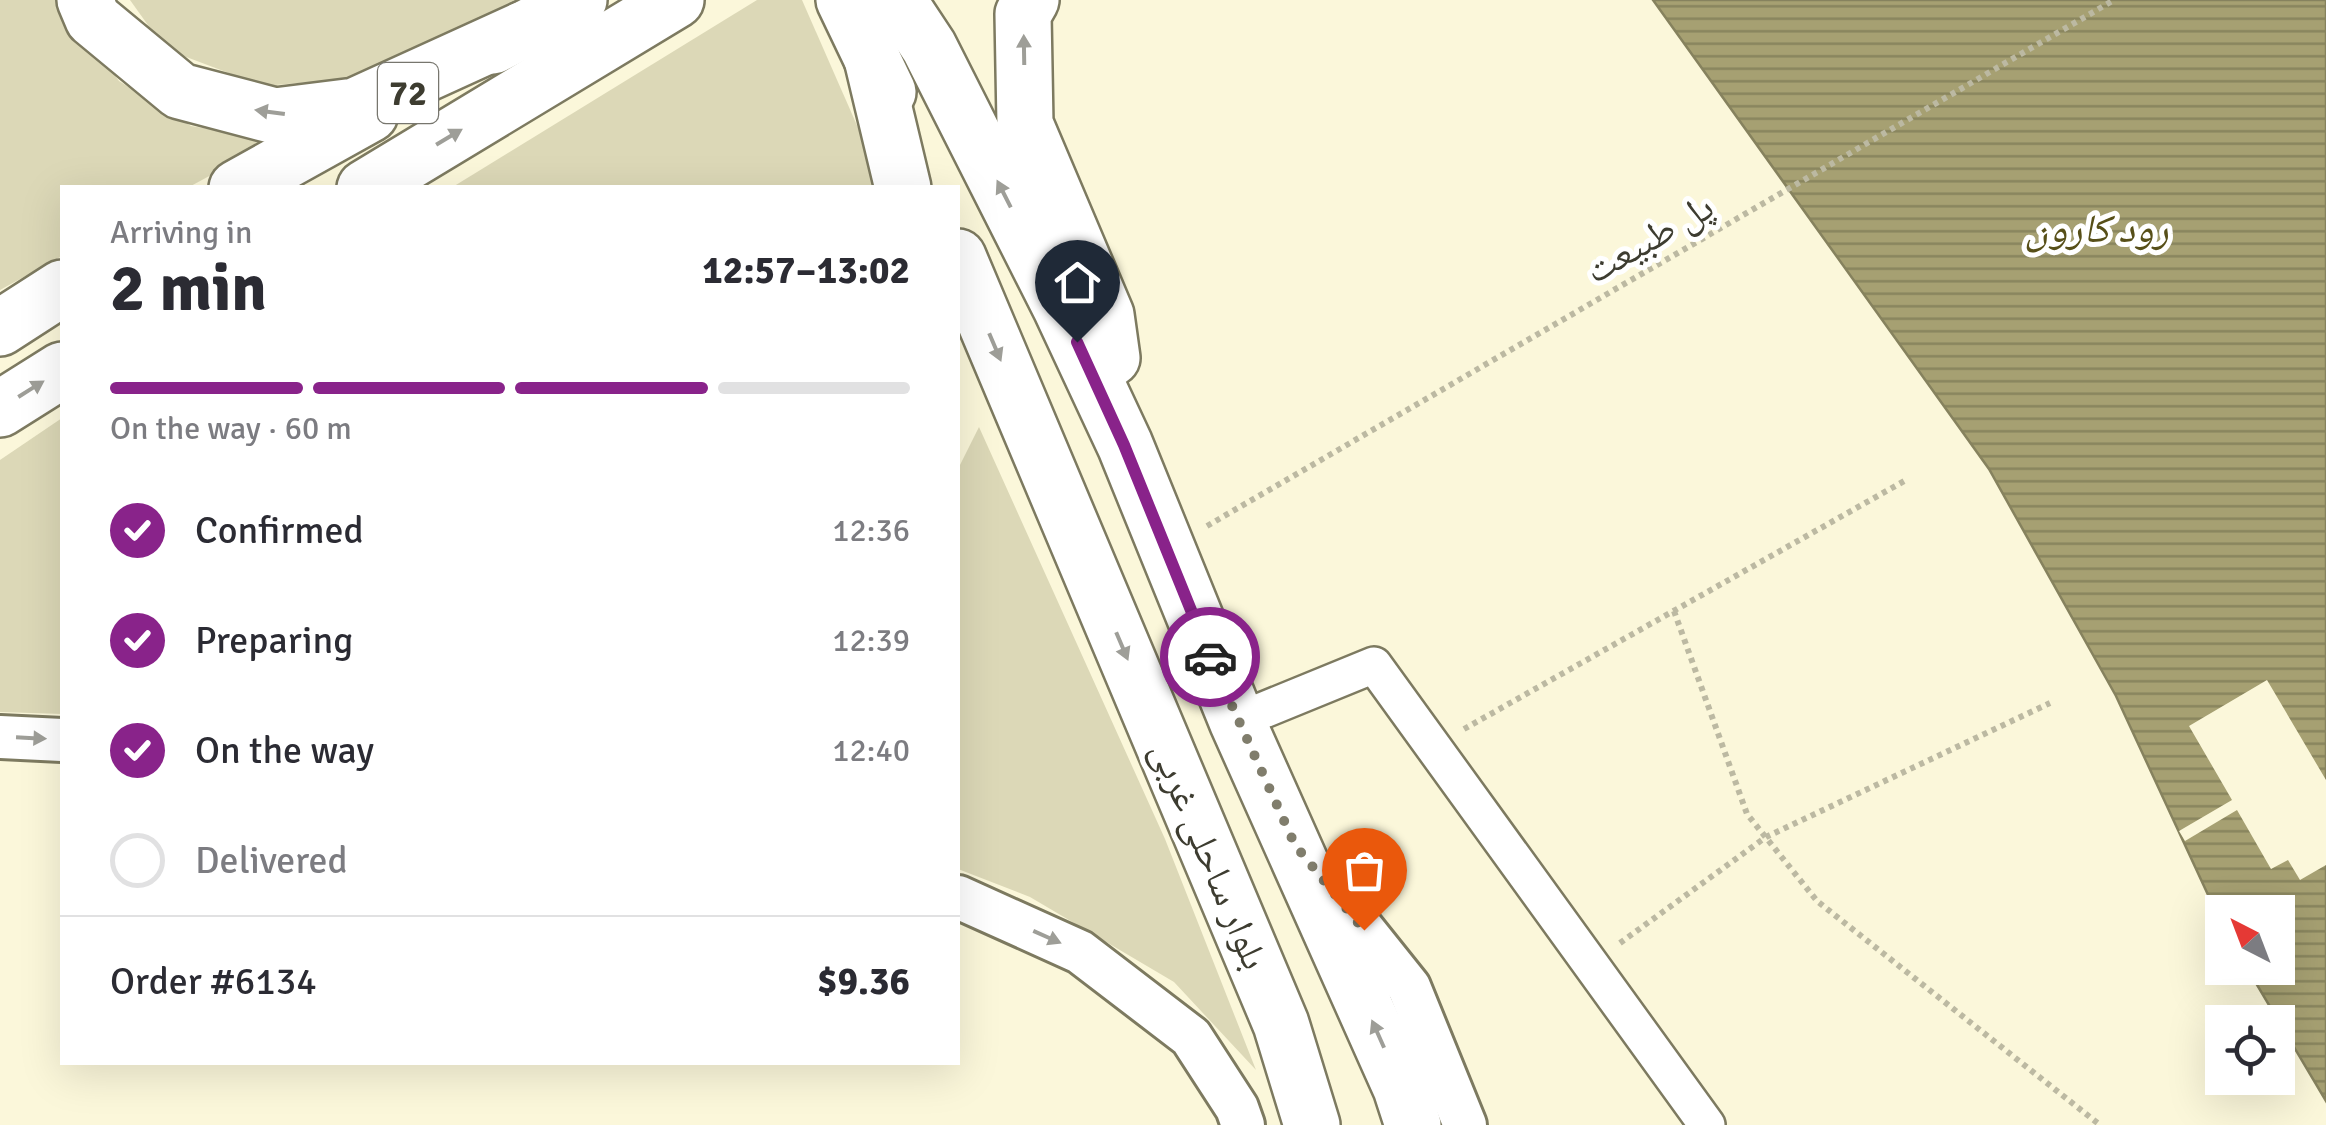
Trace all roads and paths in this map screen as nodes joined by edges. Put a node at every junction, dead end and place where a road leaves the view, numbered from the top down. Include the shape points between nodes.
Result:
1 (85, 0) edge
2 (578, 0) edge
3 (676, 0) edge
4 (844, 0) edge
5 (898, 0) edge
6 (1031, 0) edge
7 (2114, 0) edge
8 (524, 29) junction
9 (870, 50) junction
10 (242, 185) edge
11 (370, 185) edge
12 (903, 185) edge
13 (927, 185) edge
14 (960, 262) edge
15 (60, 286) edge
16 (60, 286) edge
17 (0, 314) edge
18 (0, 328) edge
19 (60, 371) edge
20 (0, 409) edge
21 (1124, 445) junction
22 (1906, 480) dead end
23 (1212, 523) dead end
24 (1674, 611) junction
25 (2050, 702) dead end
26 (1237, 721) junction
27 (0, 737) edge
28 (60, 740) edge
29 (1433, 746) junction
30 (1766, 837) junction
31 (1295, 845) junction
32 (960, 898) edge
33 (1590, 964) junction
34 (1243, 1125) edge
35 (1312, 1125) edge
36 (1413, 1125) edge
37 (1465, 1125) edge
38 (1707, 1125) edge
39 (2100, 1125) edge

8 -> 1 main road via 355,106 275,116 180,90 94,19
2 - 8 main road, 72
11 -> 3 main road, 72
4 - 9 main road
21 -> 5 main road, بلوار ساحلی غربی via 1061,308
21 -> 6 main road via 1106,315 1025,124 1023,14
7 - 23 path, پل طبیعت
8 - 10 main road, 72
9 - 12 main road
9 - 13 main road
14 -> 35 main road, بلوار ساحلی غربی via 1282,1024
15 - 17 street
16 - 18 main road
20 -> 19 main road
21 - 26 main road, بلوار ساحلی غربی
22 - 24 path
24 - 29 path
24 - 30 path via 1748,814
25 - 30 path
26 - 29 street via 1374,665
26 - 31 main road, بلوار ساحلی غربی
27 -> 28 street
29 - 33 street
30 - 33 path
30 - 39 path via 1816,901
36 -> 31 main road, بلوار ساحلی غربی
31 - 37 street via 1409,987
32 -> 34 street via 1080,952 1191,1037
33 - 38 street

